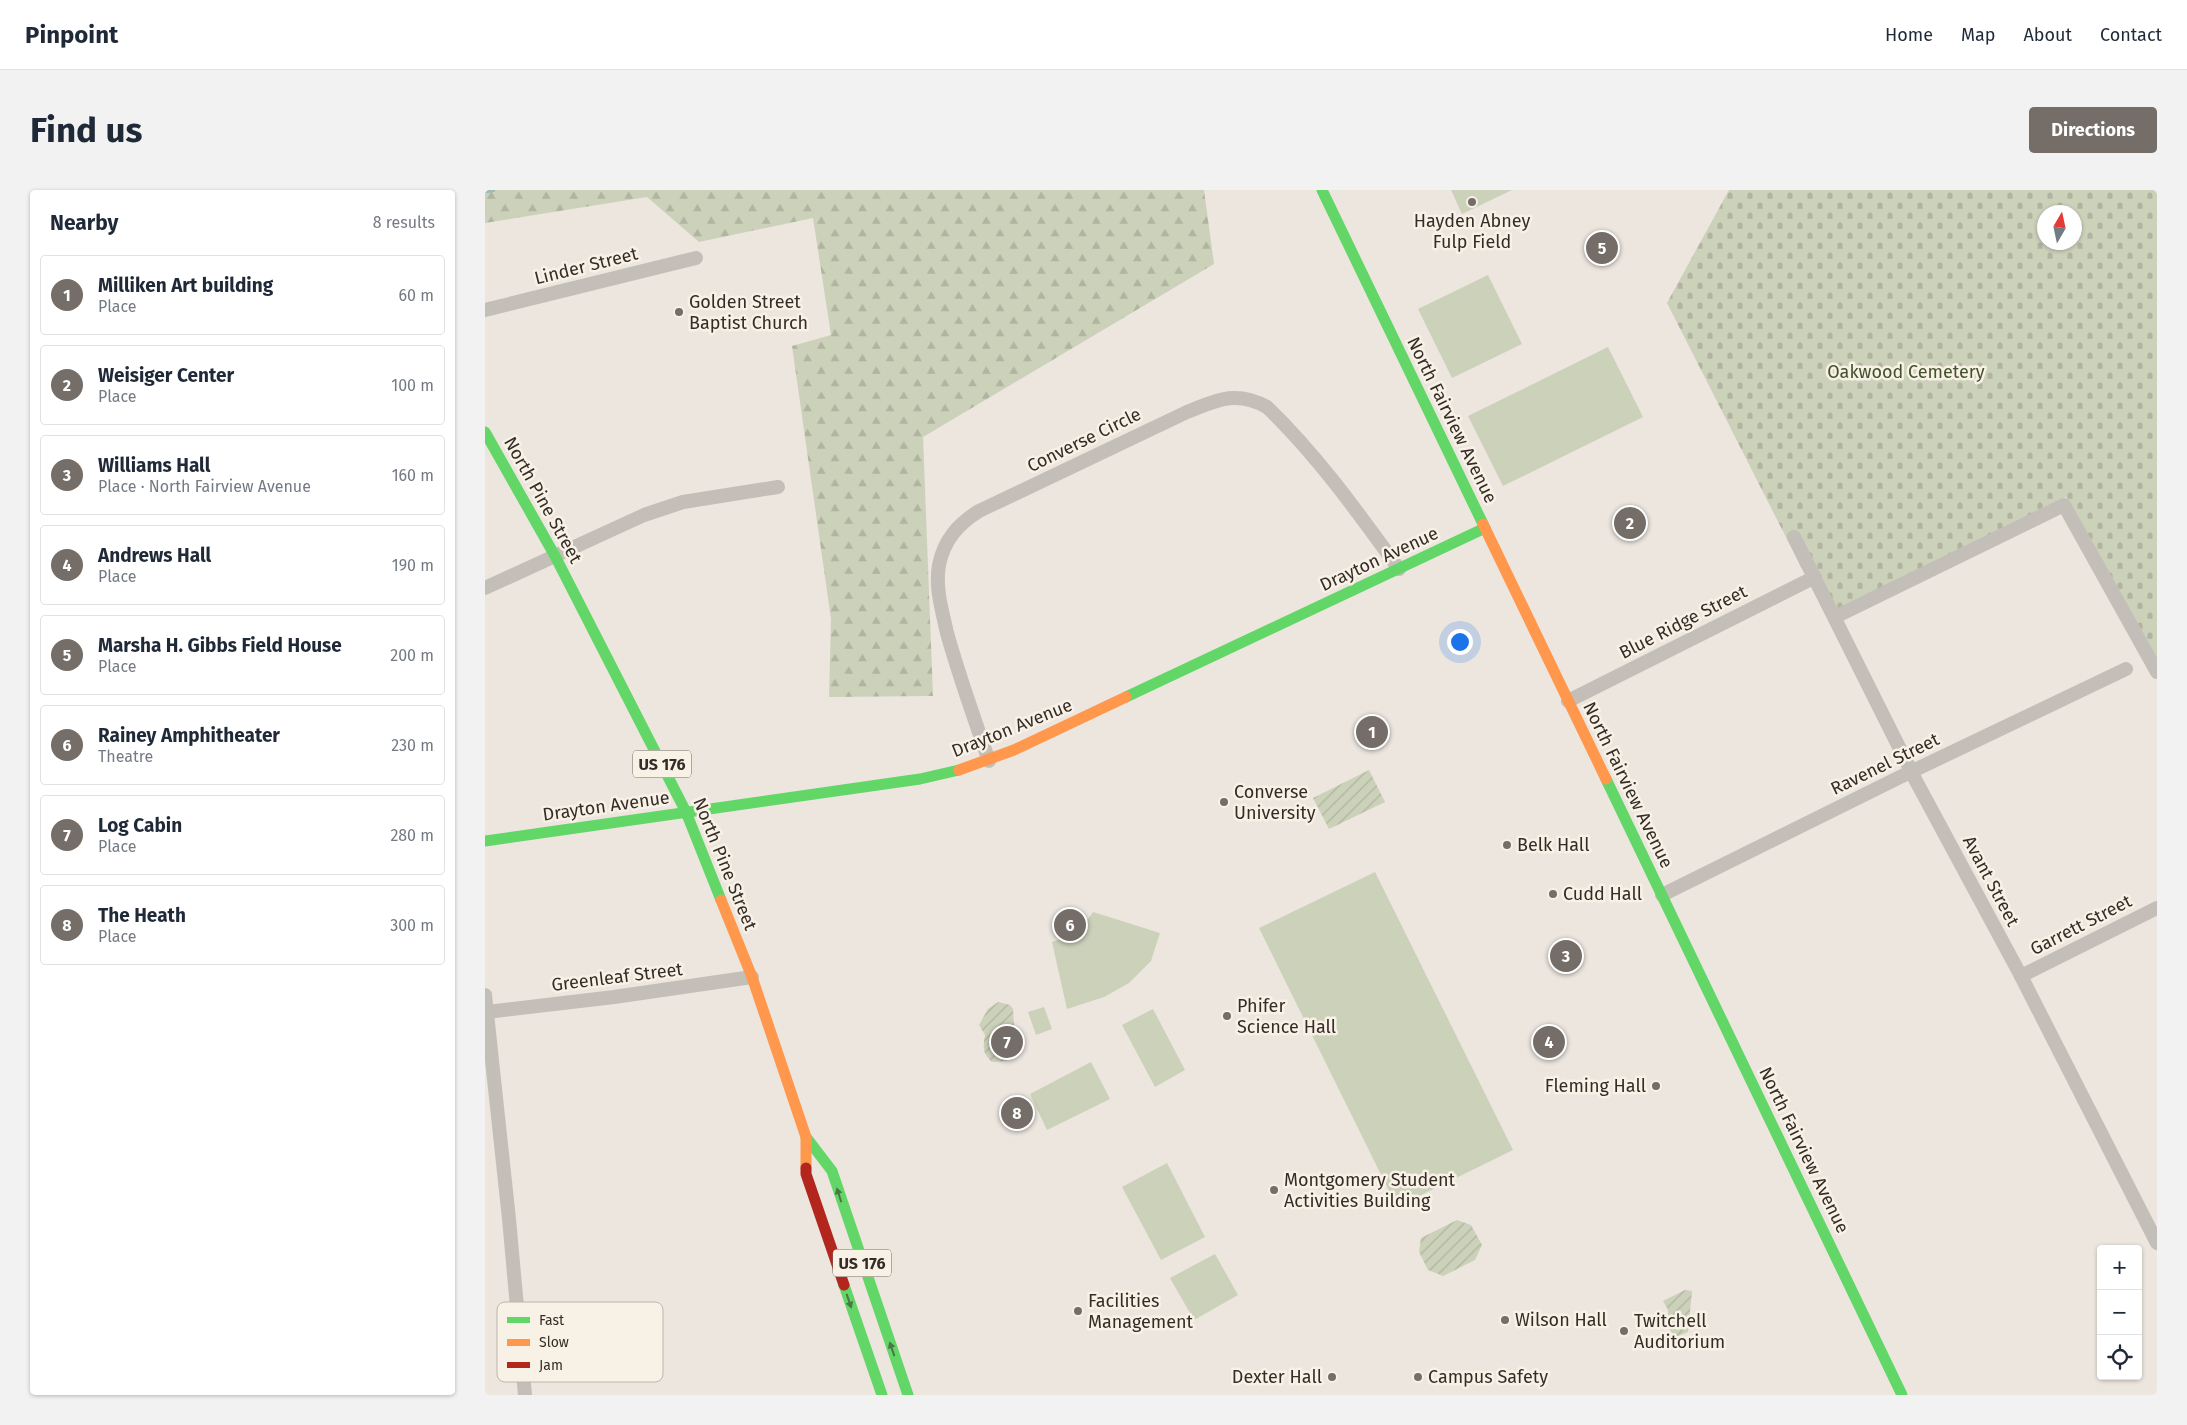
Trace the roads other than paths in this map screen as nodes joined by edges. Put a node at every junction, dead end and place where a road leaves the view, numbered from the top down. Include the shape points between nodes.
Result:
1 (1322, 190) edge
2 (696, 258) dead end
3 (485, 310) edge
4 (485, 432) edge
5 (778, 487) dead end
6 (1485, 528) junction
7 (1794, 537) dead end
8 (555, 556) junction
9 (1399, 569) junction
10 (1815, 577) junction
11 (485, 588) edge
12 (1835, 617) junction
13 (2126, 669) dead end
14 (2157, 672) edge
15 (1568, 701) junction
16 (989, 760) junction
17 (1911, 772) junction
18 (686, 812) junction
19 (485, 841) edge
20 (1662, 895) junction
21 (2157, 908) edge
22 (2021, 976) junction
23 (752, 977) junction
24 (485, 995) edge
25 (487, 1012) junction
26 (806, 1137) junction
27 (2157, 1243) edge
28 (517, 1302) edge
29 (524, 1382) edge
30 (525, 1395) edge
31 (882, 1395) edge
32 (907, 1395) edge
33 (1902, 1395) edge

1 - 6 main road, North Fairview Avenue
2 - 3 street, Linder Street
4 - 8 main road, North Pine Street / US 176
5 - 8 street via 683,502 644,515
6 - 9 main road, Drayton Avenue
6 - 15 main road, North Fairview Avenue
7 - 10 street, Avant Street
8 - 11 street
8 - 18 main road, North Pine Street / US 176
9 - 16 main road, Drayton Avenue
9 - 16 street, Converse Circle via 1316,462 1267,407 1257,401 1233,397 1187,412 979,512 954,531 939,564 939,599 957,669
10 - 12 street, Avant Street
10 - 15 street, Blue Ridge Street
12 - 14 street via 2064,505
12 - 17 street, Avant Street
13 - 17 street, Ravenel Street
15 - 20 main road, North Fairview Avenue
16 - 18 main road, Drayton Avenue via 920,778
17 - 20 street, Ravenel Street
17 - 22 street, Avant Street
18 - 19 main road, Drayton Avenue
18 - 23 main road, North Pine Street / US 176
20 - 33 main road, North Fairview Avenue
21 - 22 street, Garrett Street
22 - 27 street, Avant Street
23 - 25 street, Greenleaf Street
23 - 26 main road, North Pine Street / US 176
24 - 25 street
25 - 28 street
26 -> 31 main road, North Pine Street via 806,1174
32 -> 26 main road, North Pine Street / US 176 via 832,1172
29 - 30 street

